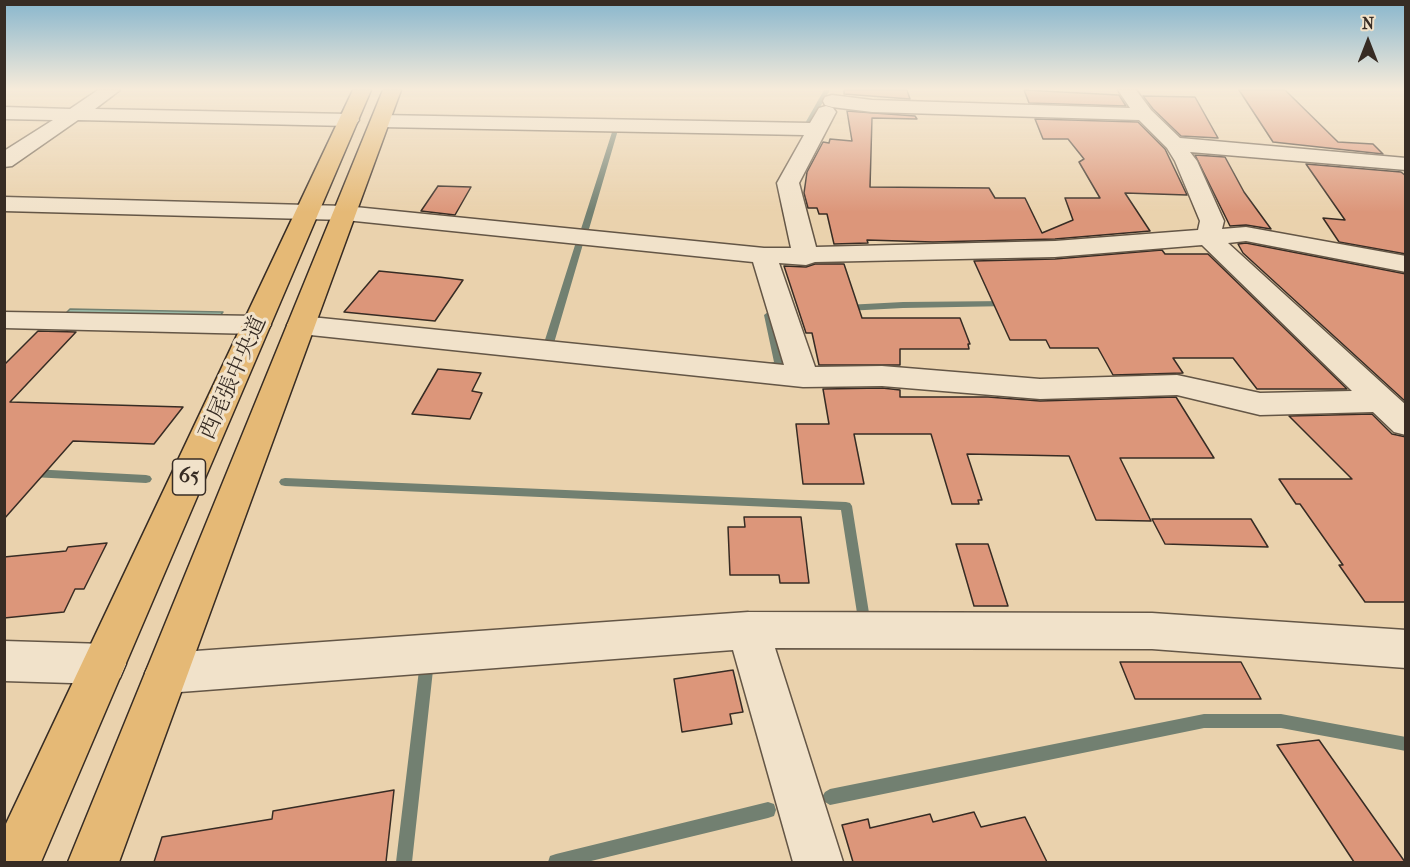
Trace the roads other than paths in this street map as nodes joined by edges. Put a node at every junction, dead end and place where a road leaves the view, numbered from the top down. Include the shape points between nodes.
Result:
1 (49, 130) edge
2 (356, 130) edge
3 (365, 130) edge
4 (815, 130) edge
5 (1160, 130) edge
6 (1174, 144) junction
7 (4, 161) edge
8 (1406, 164) edge
9 (9, 209) edge
10 (307, 213) junction
11 (345, 213) junction
12 (1208, 237) junction
13 (764, 256) junction
14 (806, 257) junction
15 (1406, 264) edge
16 (4, 320) edge
17 (257, 325) junction
18 (301, 326) junction
19 (803, 376) junction
20 (1381, 401) junction
21 (1406, 424) edge
22 (748, 630) junction
23 (1406, 649) edge
24 (4, 661) edge
25 (105, 664) junction
26 (166, 673) junction
27 (15, 862) edge
28 (93, 862) edge
29 (818, 862) edge

1 - 7 street
2 - 10 main road, 西尾張中央道 / 65
3 - 11 main road, 西尾張中央道 / 65
4 - 14 street via 788,183
5 - 6 street
6 - 8 street
6 - 12 street via 1186,161 1212,221
9 - 10 street
10 - 11 street
10 - 17 main road, 西尾張中央道 / 65
11 - 13 street
11 - 18 main road, 西尾張中央道 / 65
12 - 14 street via 1055,249
12 - 15 street via 1246,234
12 - 20 street
13 - 14 street
13 - 19 street
16 - 17 street
17 - 25 main road, 西尾張中央道 / 65
18 - 19 street
18 - 26 main road, 西尾張中央道 / 65
19 - 20 street via 882,376 1041,389 1178,385 1260,404
20 - 21 street
22 - 23 street via 1152,631
22 - 26 street
22 - 29 street
24 - 25 street
25 - 27 main road, 西尾張中央道 / 65
26 - 28 main road, 西尾張中央道 / 65

